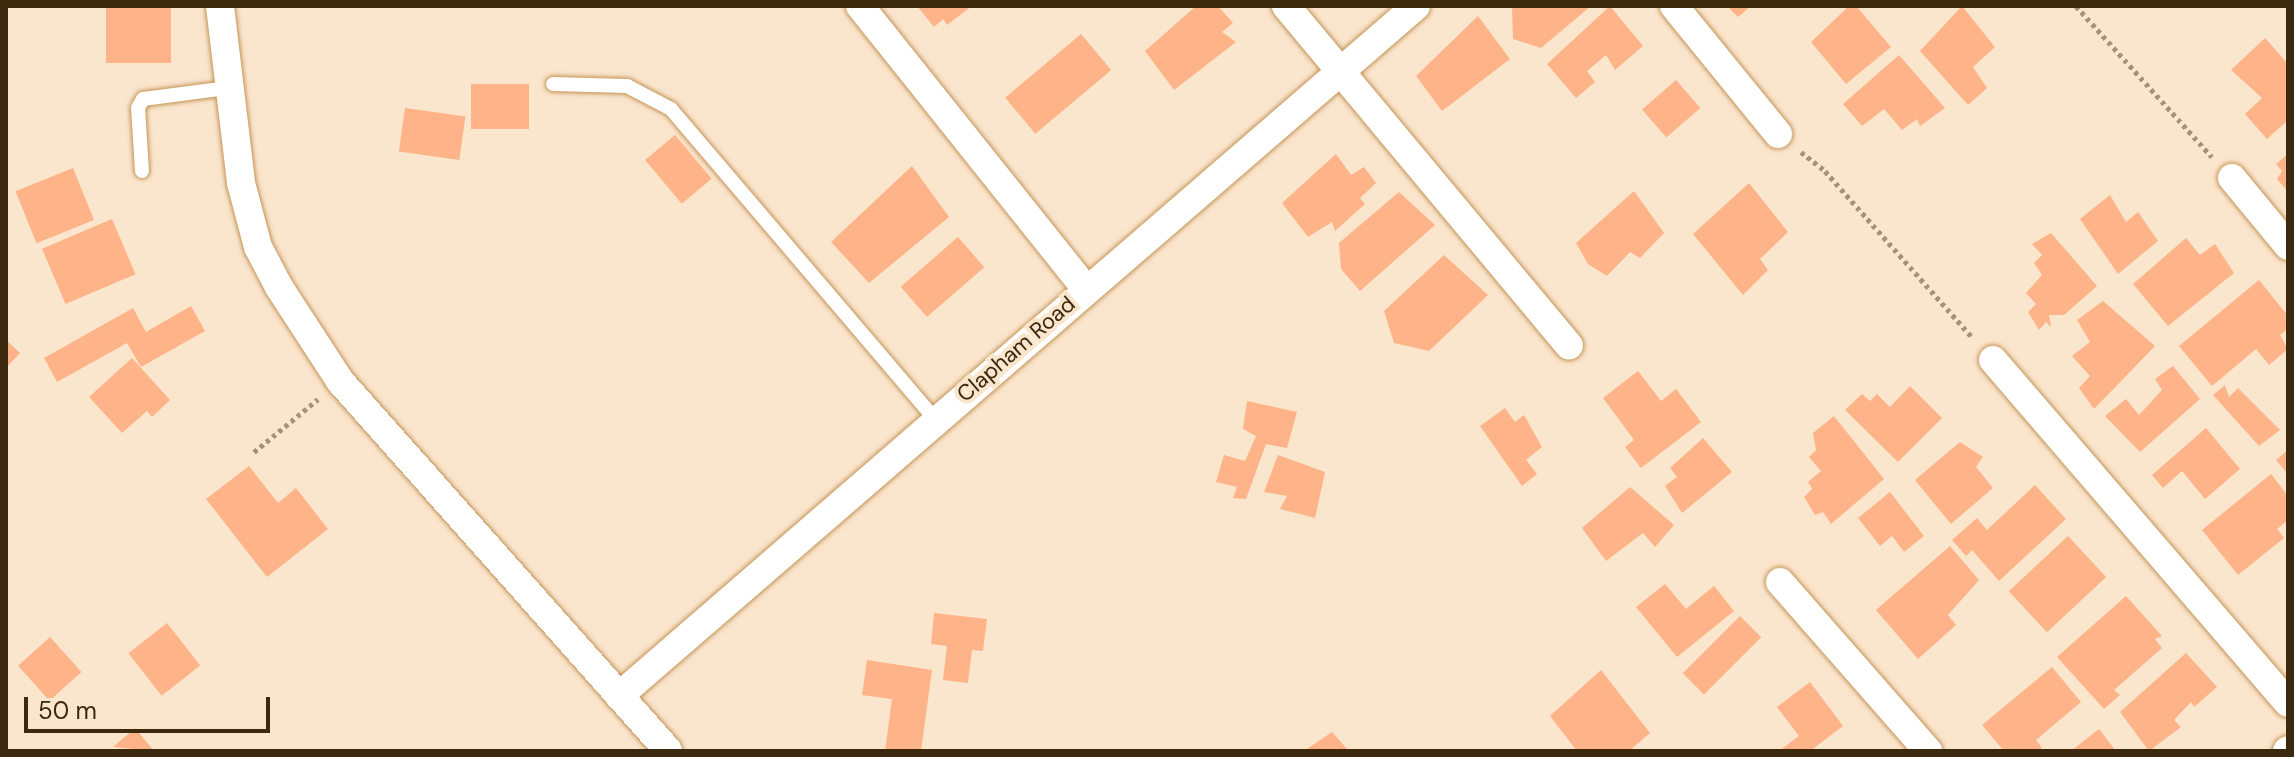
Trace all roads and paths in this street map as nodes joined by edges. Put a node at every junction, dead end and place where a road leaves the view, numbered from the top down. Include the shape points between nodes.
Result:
1 (220, 6) edge
2 (860, 6) edge
3 (1286, 6) edge
4 (1416, 6) edge
5 (1674, 6) edge
6 (2076, 6) edge
7 (1343, 71) junction
8 (553, 84) dead end
9 (228, 88) junction
10 (1778, 134) joint
11 (142, 171) dead end
12 (2232, 178) joint
13 (2288, 246) edge
14 (1085, 288) junction
15 (1569, 346) dead end
16 (1993, 360) joint
17 (340, 381) junction
18 (935, 419) junction
19 (254, 452) dead end
20 (1780, 582) dead end
21 (619, 696) junction
22 (2288, 703) edge
23 (668, 751) edge
24 (1928, 751) edge

1 - 9 street
2 - 14 street
3 - 7 street
4 - 7 street, Clapham Road
5 - 10 street
6 - 12 path via 2131,73
7 - 14 street, Clapham Road
7 - 15 street
8 - 18 lane via 627,86 671,109
9 - 11 lane via 143,99 138,108
9 - 17 street via 241,183 258,247
10 - 16 path via 1825,171 1884,244
12 - 13 street
14 - 18 street, Clapham Road
16 - 22 street
17 - 19 path
17 - 21 street
18 - 21 street, Clapham Road
20 - 24 street
21 - 23 street

